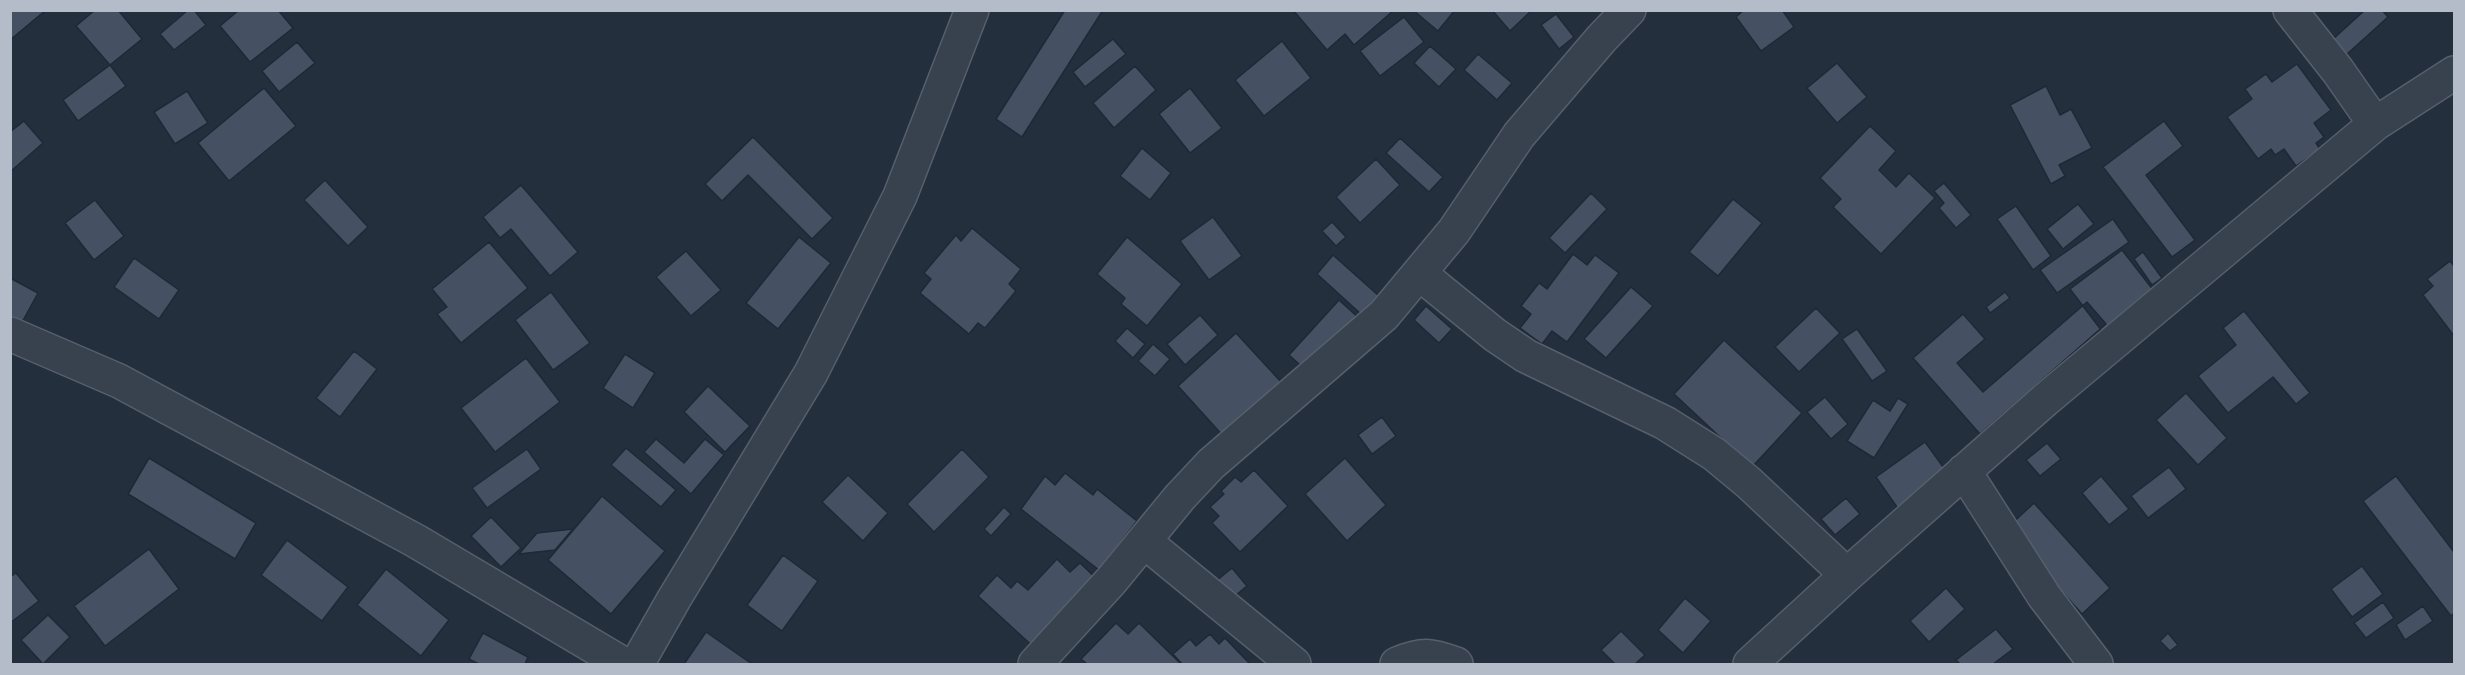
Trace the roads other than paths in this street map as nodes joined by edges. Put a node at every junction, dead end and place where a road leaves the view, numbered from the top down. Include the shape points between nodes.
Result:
1 (972, 10) edge
2 (1629, 10) edge
3 (2290, 10) edge
4 (2454, 73) edge
5 (2374, 124) junction
6 (1419, 273) junction
7 (10, 334) edge
8 (1964, 471) junction
9 (1144, 541) junction
10 (1847, 575) junction
11 (623, 664) edge
12 (638, 664) edge
13 (1035, 664) edge
14 (1294, 664) edge
15 (1397, 664) edge
16 (1456, 664) edge
17 (1750, 664) edge
18 (2096, 664) edge

1 - 12 street via 900,196 811,373
2 - 6 street via 1519,135 1454,231
3 - 5 street
4 - 5 street
5 - 8 street
6 - 9 street via 1384,315 1212,464
6 - 10 street via 1526,356 1665,423 1714,454
7 - 11 street via 130,386 416,541
8 - 10 street
8 - 18 street via 2044,596
9 - 13 street
9 - 14 street
10 - 17 street
15 - 16 street via 1432,656

